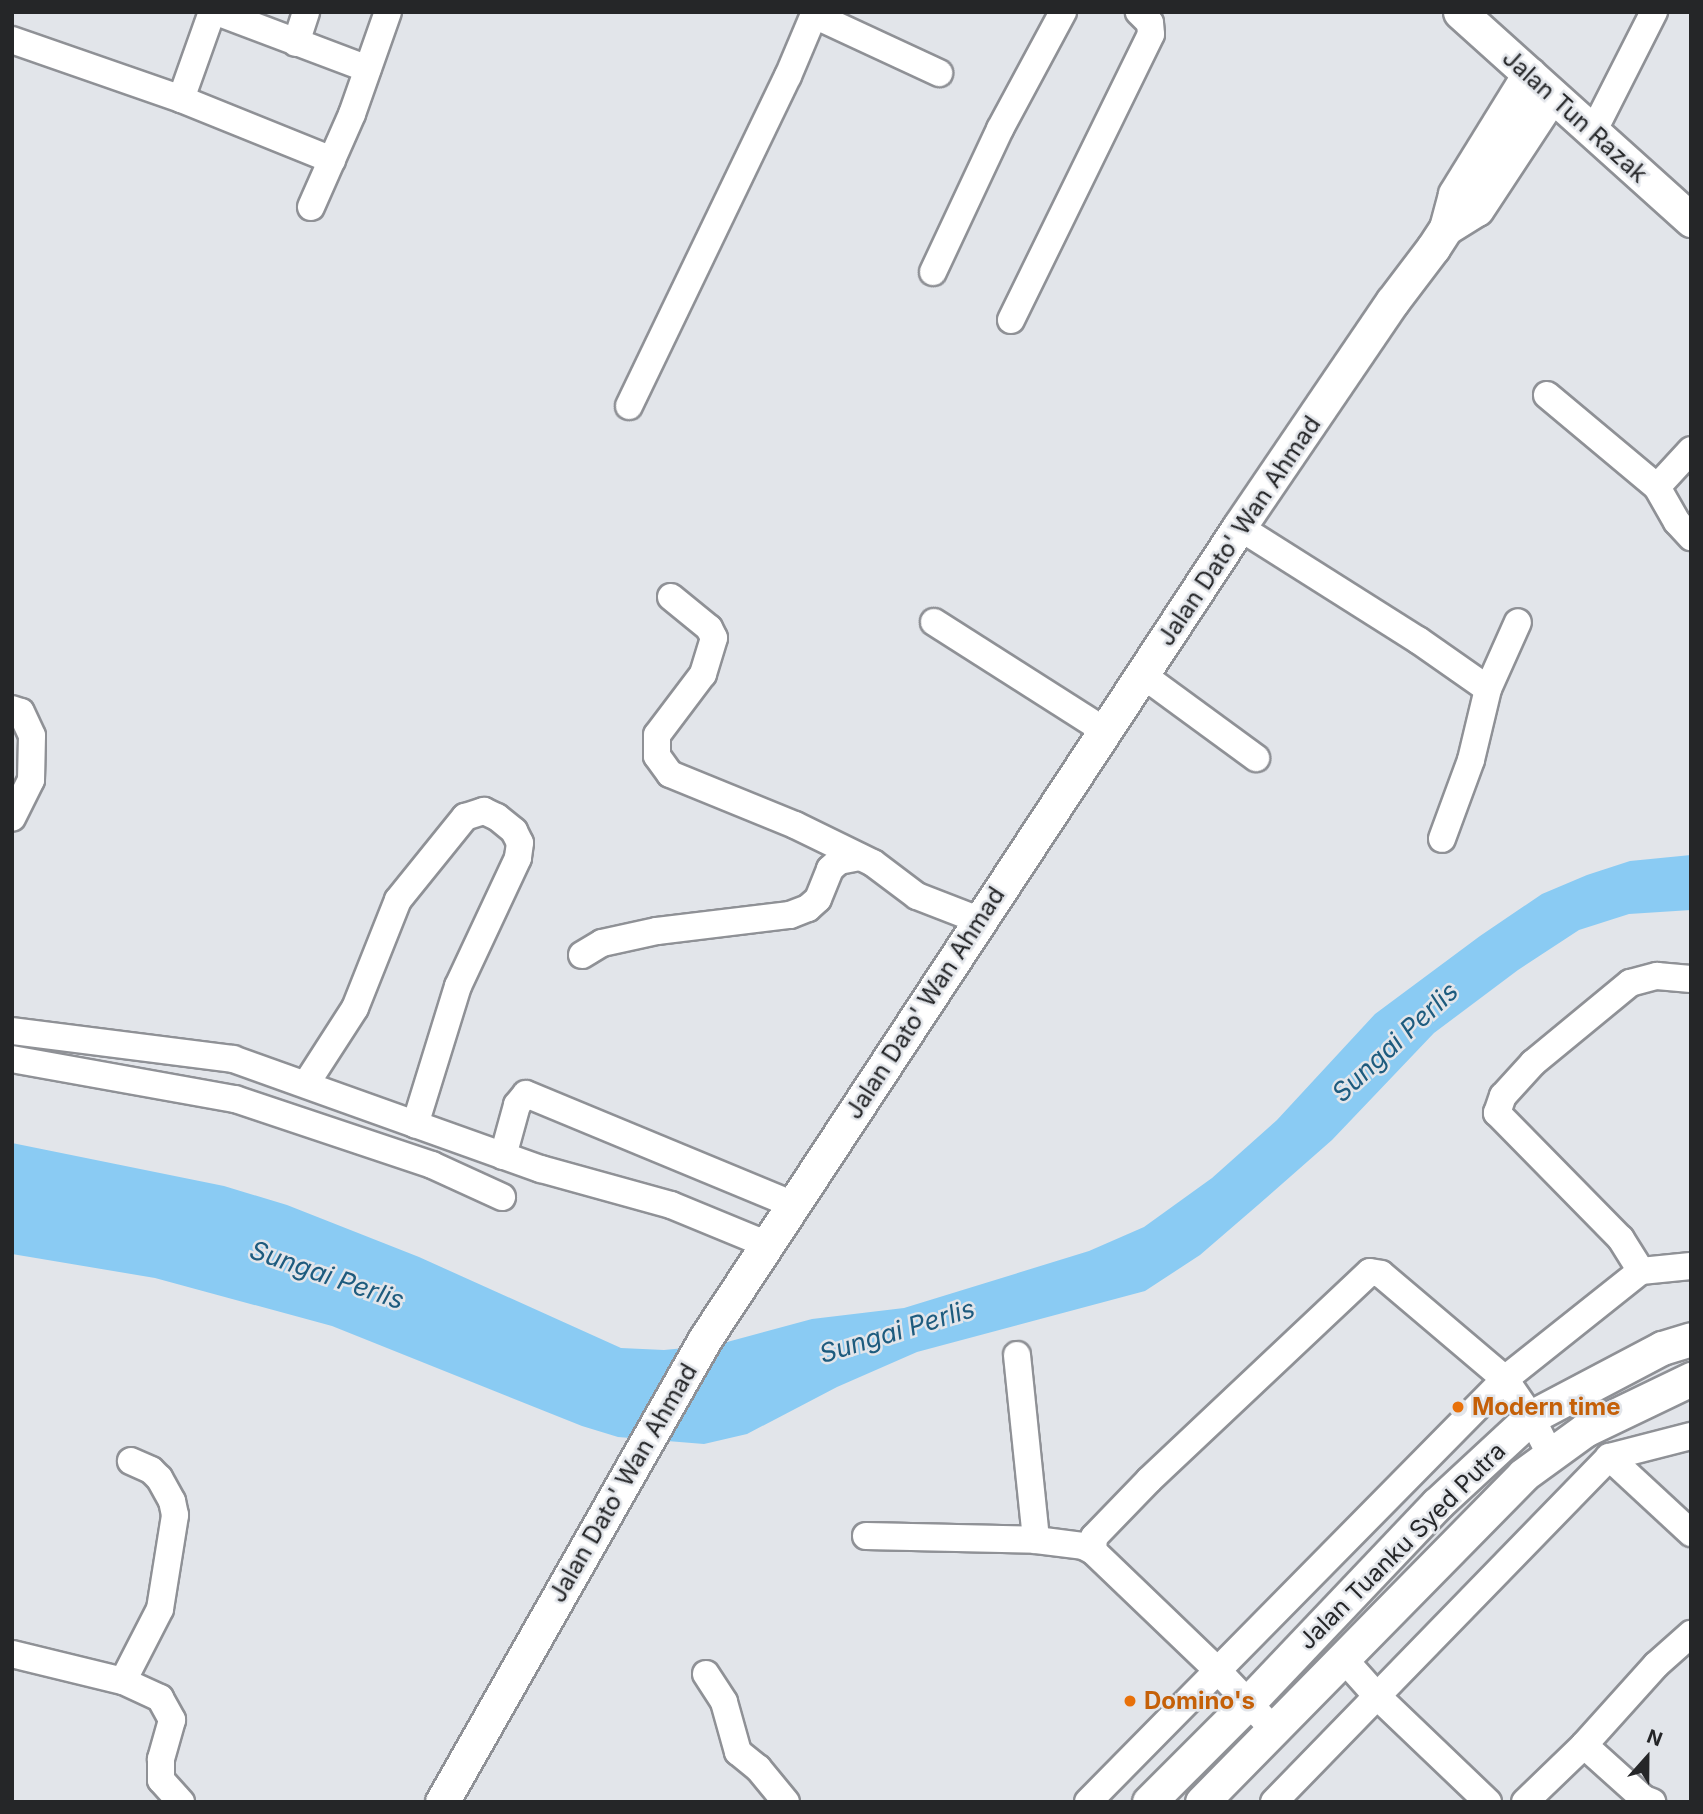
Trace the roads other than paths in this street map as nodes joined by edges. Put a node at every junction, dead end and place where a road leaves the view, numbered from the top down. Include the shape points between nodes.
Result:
1 (214, 12) edge
2 (306, 12) edge
3 (388, 12) edge
4 (1063, 12) edge
5 (1139, 12) edge
6 (1460, 12) edge
7 (1654, 12) edge
8 (814, 13) edge
9 (12, 40) edge
10 (296, 43) junction
11 (368, 69) junction
12 (939, 73) dead end
13 (1541, 84) junction
14 (181, 99) junction
15 (1593, 132) junction
16 (332, 160) junction
17 (311, 207) dead end
18 (1691, 219) edge
19 (933, 272) dead end
20 (1011, 320) dead end
21 (1547, 395) dead end
22 (629, 406) dead end
23 (1691, 450) edge
24 (1657, 487) junction
25 (1239, 527) junction
26 (1691, 537) edge
27 (671, 597) dead end
28 (934, 622) dead end
29 (1518, 622) dead end
30 (1144, 676) junction
31 (1488, 689) junction
32 (12, 709) edge
33 (1105, 731) junction
34 (1256, 758) dead end
35 (12, 818) edge
36 (1442, 839) dead end
37 (860, 857) junction
38 (979, 920) junction
39 (582, 956) dead end
40 (1691, 979) edge
41 (12, 1031) edge
42 (12, 1059) edge
43 (306, 1084) junction
44 (415, 1125) junction
45 (503, 1156) junction
46 (502, 1197) dead end
47 (794, 1205) junction
48 (768, 1245) junction
49 (1691, 1266) edge
50 (1641, 1271) junction
51 (1691, 1339) edge
52 (1017, 1355) dead end
53 (1505, 1379) junction
54 (1691, 1379) edge
55 (1531, 1417) junction
56 (1691, 1436) edge
57 (1550, 1456) junction
58 (1609, 1457) junction
59 (131, 1461) dead end
60 (1691, 1533) edge
61 (866, 1536) dead end
62 (1036, 1540) junction
63 (1093, 1551) junction
64 (1691, 1634) edge
65 (12, 1654) edge
66 (1342, 1657) junction
67 (1219, 1672) junction
68 (706, 1674) dead end
69 (122, 1681) junction
70 (1376, 1695) junction
71 (1248, 1703) junction
72 (1274, 1730) junction
73 (1584, 1745) junction
74 (181, 1802) edge
75 (442, 1802) edge
76 (786, 1802) edge
77 (1088, 1802) edge
78 (1149, 1802) edge
79 (1202, 1802) edge
80 (1274, 1802) edge
81 (1488, 1802) edge
82 (1525, 1802) edge
83 (1652, 1802) edge

1 - 10 street
1 - 14 street
2 - 10 street
3 - 11 street
4 - 19 street via 1000,129
5 - 20 street via 1150,23 1151,34
6 - 13 main road, Jalan Tun Razak
7 - 15 street
8 - 12 street
8 - 22 street
9 - 14 street
10 - 11 street
11 - 16 street
13 - 15 main road, Jalan Tun Razak
13 - 25 main road, Jalan Dato' Wan Ahmad via 1477,209 1446,228
14 - 16 street
15 - 18 main road, Jalan Tun Razak
16 - 17 street
21 - 24 street
23 - 24 street
24 - 26 street
25 - 30 main road, Jalan Dato' Wan Ahmad
25 - 31 street
27 - 37 street via 709,628 714,638 703,674 657,735 657,756 670,774
28 - 33 street
29 - 31 street
30 - 33 main road, Jalan Dato' Wan Ahmad
30 - 34 street
31 - 36 street via 1471,760
32 - 35 street via 21,712 32,736 31,780
33 - 38 main road, Jalan Dato' Wan Ahmad
37 - 38 street via 917,897
37 - 39 street via 839,861 830,869 818,900 790,915 657,931 602,943
38 - 47 main road, Jalan Dato' Wan Ahmad
40 - 50 street via 1657,976 1630,983 1533,1063 1503,1096 1497,1112 1621,1239
41 - 43 street via 218,1055
42 - 46 street via 235,1099 432,1165
43 - 44 street
43 - 44 street via 355,1008 398,900 465,817 484,811 514,831 520,843 518,858 458,986
44 - 45 street
45 - 47 street via 517,1105 526,1094
45 - 48 street via 671,1205
47 - 48 main road, Jalan Dato' Wan Ahmad
48 - 75 main road, Jalan Dato' Wan Ahmad via 705,1339
49 - 50 street
50 - 53 street
51 - 55 main road, Jalan Tuanku Syed Putra via 1662,1348
52 - 62 street
53 - 55 street
53 - 63 street via 1381,1274 1365,1274 1149,1480 1094,1537
53 - 67 street
54 - 57 main road, Jalan Tuanku Syed Putra via 1585,1430
55 - 57 street
55 - 71 main road, Jalan Tuanku Syed Putra via 1437,1504
56 - 58 street
57 - 66 main road, Jalan Tuanku Syed Putra via 1523,1475
58 - 60 street
58 - 70 street
59 - 69 street via 159,1478 175,1515 160,1609
61 - 62 street
62 - 63 street
63 - 67 street
64 - 73 street via 1656,1665
65 - 69 street
66 - 70 street
66 - 72 main road, Jalan Tuanku Syed Putra
67 - 71 street
67 - 77 street
68 - 76 street via 724,1702 738,1752
69 - 74 street via 160,1698 170,1713 160,1770 165,1787
70 - 80 street
70 - 81 street
71 - 72 street
71 - 78 main road, Jalan Tuanku Syed Putra
72 - 79 main road, Jalan Tuanku Syed Putra
73 - 82 street
73 - 83 street

